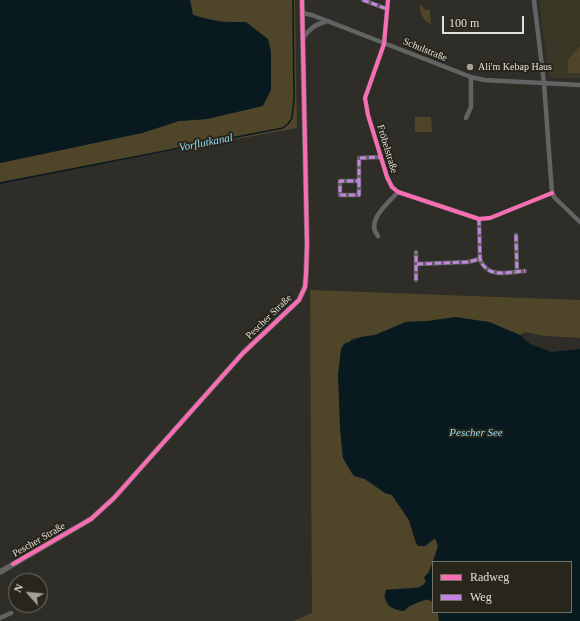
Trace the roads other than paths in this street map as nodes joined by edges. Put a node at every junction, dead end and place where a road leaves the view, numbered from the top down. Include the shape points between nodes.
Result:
1 (302, 0) edge
2 (363, 0) edge
3 (388, 0) edge
4 (534, 0) edge
5 (387, 9) junction
6 (302, 13) junction
7 (328, 21) junction
8 (303, 38) junction
9 (384, 44) junction
10 (471, 77) junction
11 (544, 83) junction
12 (580, 85) edge
13 (466, 118) dead end
14 (381, 157) junction
15 (359, 181) junction
16 (398, 192) junction
17 (552, 193) junction
18 (479, 220) junction
19 (580, 222) edge
20 (516, 235) dead end
21 (378, 236) dead end
22 (416, 252) dead end
23 (480, 259) junction
24 (417, 264) junction
25 (524, 271) dead end
26 (517, 272) junction
27 (416, 280) dead end
28 (0, 572) edge
29 (11, 613) dead end
30 (0, 618) edge

1 - 6 street, Pescher Straße
2 - 5 street
3 - 5 street, Fröbelstraße
4 - 11 street
5 - 9 street, Fröbelstraße
6 - 7 street, Schulstraße
6 - 8 street, Pescher Straße
7 - 8 street via 309,29
7 - 9 street, Schulstraße
8 - 28 street, Pescher Straße via 306,275 305,287 299,300 243,353 114,498 91,519
9 - 10 street, Schulstraße
9 - 14 street, Fröbelstraße via 365,98
10 - 11 street, Schulstraße
10 - 13 street via 471,107
11 - 12 street, Schulstraße
11 - 17 street
14 - 15 street, Fröbelstraße via 359,158
14 - 16 street, Fröbelstraße via 389,182
15 - 15 street, Fröbelstraße via 359,195 340,195 340,181
16 - 18 street
16 - 21 street via 375,219 373,225
17 - 18 street
17 - 19 street
18 - 23 street
20 - 26 street
22 - 24 street
23 - 24 street via 468,262
23 - 26 street via 490,272
24 - 27 street
25 - 26 street
29 - 30 street

